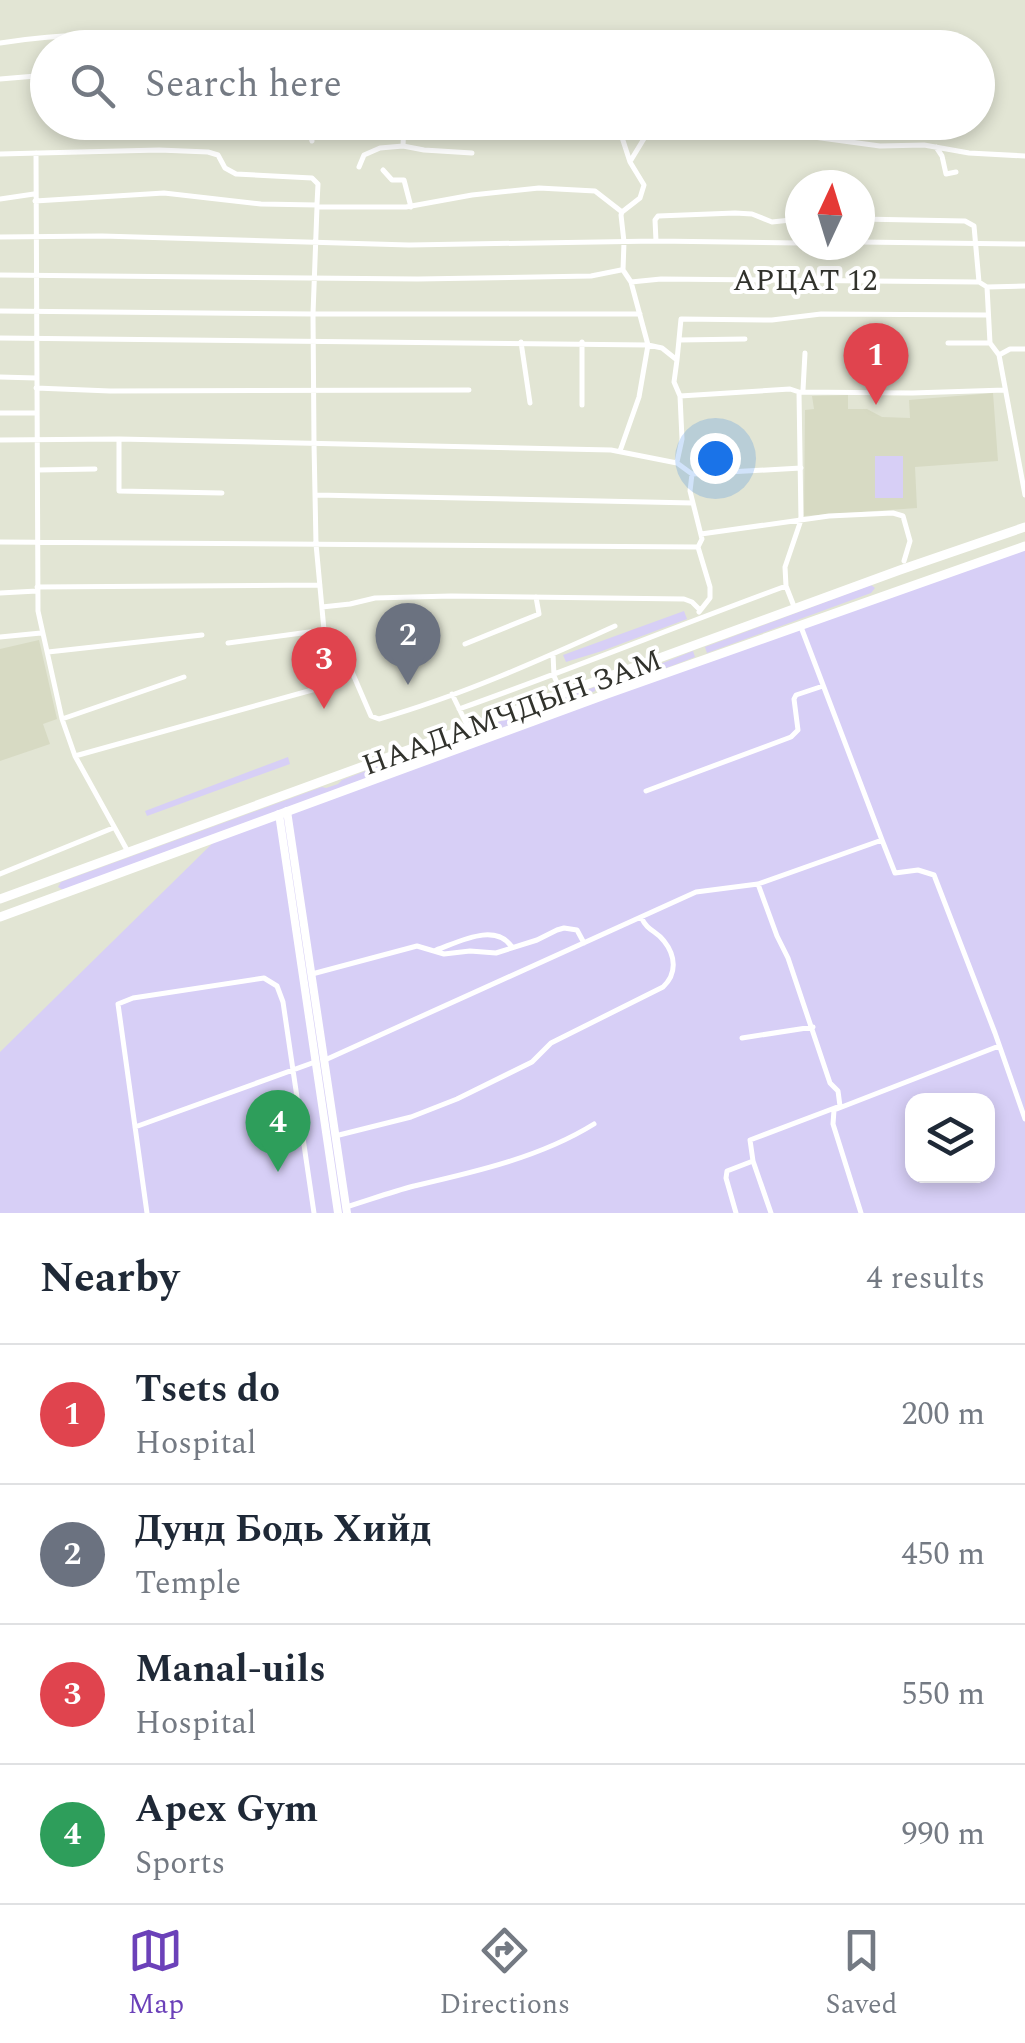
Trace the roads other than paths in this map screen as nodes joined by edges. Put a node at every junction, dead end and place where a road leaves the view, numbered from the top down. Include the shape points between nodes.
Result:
1 (30, 39) edge
2 (0, 43) edge
3 (30, 76) edge
4 (0, 78) edge
5 (403, 140) edge
6 (623, 140) edge
7 (643, 140) edge
8 (836, 140) edge
9 (403, 146) junction
10 (936, 147) junction
11 (36, 153) junction
12 (472, 153) dead end
13 (0, 154) edge
14 (1025, 156) edge
15 (630, 162) junction
16 (359, 167) dead end
17 (383, 170) dead end
18 (956, 172) dead end
19 (35, 197) junction
20 (0, 198) edge
21 (317, 206) junction
22 (410, 206) junction
23 (622, 212) junction
24 (875, 219) edge
25 (785, 221) edge
26 (35, 236) junction
27 (0, 237) edge
28 (656, 240) junction
29 (317, 242) junction
30 (624, 242) junction
31 (785, 242) edge
32 (875, 242) edge
33 (976, 244) junction
34 (1025, 244) edge
35 (622, 270) junction
36 (36, 274) junction
37 (0, 275) edge
38 (315, 277) junction
39 (631, 282) junction
40 (979, 282) junction
41 (1025, 286) edge
42 (986, 287) junction
43 (0, 311) edge
44 (36, 311) junction
45 (314, 314) junction
46 (640, 314) junction
47 (987, 315) junction
48 (0, 338) edge
49 (37, 338) junction
50 (745, 339) dead end
51 (315, 340) junction
52 (679, 340) junction
53 (520, 342) junction
54 (582, 342) junction
55 (948, 343) dead end
56 (990, 343) junction
57 (648, 345) junction
58 (1025, 349) edge
59 (805, 353) dead end
60 (1000, 355) junction
61 (676, 360) junction
62 (0, 377) edge
63 (36, 378) junction
64 (36, 388) junction
65 (469, 390) dead end
66 (1005, 390) junction
67 (801, 391) junction
68 (315, 392) junction
69 (680, 396) junction
70 (530, 403) dead end
71 (582, 404) dead end
72 (0, 413) edge
73 (38, 413) junction
74 (119, 438) junction
75 (0, 440) edge
76 (38, 440) junction
77 (314, 444) junction
78 (620, 451) junction
79 (677, 462) junction
80 (801, 468) junction
81 (95, 469) dead end
82 (38, 470) junction
83 (692, 474) junction
84 (222, 492) dead end
85 (316, 495) junction
86 (1025, 495) edge
87 (693, 503) junction
88 (801, 520) junction
89 (1025, 527) edge
90 (701, 534) junction
91 (0, 542) edge
92 (38, 542) junction
93 (316, 544) junction
94 (1025, 546) edge
95 (698, 547) junction
96 (904, 561) dead end
97 (920, 563) junction
98 (872, 580) junction
99 (927, 580) junction
100 (320, 586) junction
101 (786, 586) junction
102 (37, 589) junction
103 (0, 593) edge
104 (536, 596) junction
105 (879, 596) junction
106 (322, 607) junction
107 (795, 608) junction
108 (699, 613) junction
109 (800, 624) junction
110 (615, 626) dead end
111 (324, 630) junction
112 (41, 633) junction
113 (202, 634) dead end
114 (0, 637) edge
115 (228, 642) dead end
116 (464, 644) dead end
117 (48, 652) junction
118 (552, 654) junction
119 (339, 666) junction
120 (184, 676) dead end
121 (554, 676) junction
122 (602, 680) junction
123 (824, 686) junction
124 (452, 694) junction
125 (562, 694) junction
126 (607, 694) junction
127 (459, 709) junction
128 (62, 720) junction
129 (468, 728) junction
130 (452, 734) junction
131 (458, 749) junction
132 (406, 751) junction
133 (74, 756) junction
134 (414, 765) junction
135 (330, 779) junction
136 (646, 791) dead end
137 (335, 794) junction
138 (283, 813) junction
139 (114, 828) junction
140 (882, 840) junction
141 (129, 853) junction
142 (0, 874) edge
143 (49, 882) junction
144 (758, 884) junction
145 (55, 897) junction
146 (0, 900) edge
147 (0, 917) edge
148 (641, 917) junction
149 (584, 942) junction
150 (513, 948) junction
151 (433, 951) junction
152 (312, 974) junction
153 (813, 1027) junction
154 (742, 1038) dead end
155 (1000, 1046) junction
156 (320, 1061) junction
157 (292, 1069) junction
158 (840, 1106) junction
159 (1025, 1119) edge
160 (594, 1124) dead end
161 (135, 1128) junction
162 (335, 1136) junction
163 (753, 1161) junction
164 (344, 1211) edge
165 (147, 1213) edge
166 (314, 1213) edge
167 (736, 1213) edge
168 (770, 1213) edge
169 (862, 1213) edge

1 - 2 street
3 - 4 street
5 - 9 street
6 - 15 street
7 - 15 street
8 - 10 street
9 - 12 street
9 - 16 street via 364,154
10 - 14 street
10 - 18 street via 946,174
11 - 13 street
11 - 19 street
11 - 21 street via 212,152 230,172 312,178
15 - 23 street via 644,192
17 - 22 street via 392,180 404,180
19 - 20 street
19 - 21 street via 164,193
19 - 26 street
21 - 22 street
21 - 29 street
22 - 23 street via 539,188 595,191
23 - 30 street
24 - 33 street via 970,222
25 - 28 street via 735,213 658,216
26 - 27 street
26 - 29 street
26 - 36 street
28 - 30 street
28 - 31 street
29 - 30 street
29 - 38 street
30 - 35 street
32 - 33 street
33 - 34 street
33 - 40 street
35 - 38 street via 591,276
35 - 39 street
36 - 37 street
36 - 38 street
36 - 44 street
38 - 45 street
39 - 40 street, АРЦАТ 12
39 - 46 street
40 - 42 street
41 - 42 street
42 - 47 street
43 - 44 street
44 - 45 street
44 - 49 street
45 - 46 street
45 - 51 street
46 - 57 street
47 - 52 street via 681,318
47 - 56 street
48 - 49 street
49 - 51 street
49 - 63 street
50 - 52 street
51 - 53 street
51 - 68 street
52 - 61 street
53 - 54 street
53 - 70 street
54 - 57 street
54 - 71 street
55 - 56 street
56 - 60 street
57 - 61 street
57 - 78 street
58 - 60 street
59 - 67 street
60 - 66 street
61 - 69 street
62 - 63 street
63 - 64 street
64 - 68 street
64 - 73 street
65 - 68 street
66 - 67 street
66 - 86 street
67 - 69 street
67 - 80 street
68 - 77 street
69 - 79 street
72 - 73 street
73 - 76 street
74 - 76 street
74 - 77 street
74 - 84 street via 119,491
75 - 76 street
76 - 82 street
77 - 78 street
77 - 85 street
78 - 79 street
79 - 83 street
80 - 83 street
80 - 88 street
81 - 82 street
82 - 92 street
83 - 87 street
85 - 87 street
85 - 93 street
87 - 90 street
88 - 90 street
88 - 96 street via 902,515 910,541
88 - 101 street via 785,567
89 - 97 highway, НААДАМЧДЫН ЗАМ
90 - 95 street
91 - 92 street
92 - 93 street
92 - 102 street
93 - 95 street
93 - 100 street
94 - 99 highway, НААДАМЧДЫН ЗАМ
95 - 108 street via 710,587
97 - 98 highway, НААДАМЧДЫН ЗАМ
97 - 99 highway
98 - 105 highway
98 - 107 highway, НААДАМЧДЫН ЗАМ
99 - 105 highway, НААДАМЧДЫН ЗАМ
100 - 102 street
100 - 106 street
101 - 107 street
101 - 108 street
102 - 103 street
102 - 112 street
104 - 106 street via 375,598
104 - 108 street via 684,599
104 - 116 street via 539,614
105 - 109 highway, НААДАМЧДЫН ЗАМ
106 - 111 street
107 - 122 highway, НААДАМЧДЫН ЗАМ
108 - 121 street
109 - 123 street
109 - 126 highway, НААДАМЧДЫН ЗАМ
110 - 118 street
111 - 115 street
111 - 119 street
111 - 119 street via 322,644
112 - 114 street
112 - 117 street
113 - 117 street
117 - 128 street
118 - 121 street
118 - 124 street
119 - 124 street via 375,718
119 - 133 street via 323,687
120 - 128 street
121 - 125 street
121 - 127 street
122 - 125 highway, НААДАМЧДЫН ЗАМ
122 - 126 highway
123 - 136 street via 794,699 798,730 791,738
123 - 140 street
124 - 127 street
125 - 129 highway, НААДАМЧДЫН ЗАМ
126 - 131 highway, НААДАМЧДЫН ЗАМ
127 - 129 street
128 - 133 street
129 - 130 highway, НААДАМЧДЫН ЗАМ
130 - 131 highway
130 - 132 highway, НААДАМЧДЫН ЗАМ
131 - 134 highway, НААДАМЧДЫН ЗАМ
132 - 134 highway
132 - 135 highway, НААДАМЧДЫН ЗАМ
133 - 139 street
134 - 137 highway, НААДАМЧДЫН ЗАМ
135 - 137 highway
135 - 141 highway, НААДАМЧДЫН ЗАМ
137 - 138 highway, НААДАМЧДЫН ЗАМ
138 - 145 highway, НААДАМЧДЫН ЗАМ
138 - 152 main road
138 - 156 main road
139 - 141 street
139 - 142 street
140 - 144 street
140 - 155 street via 894,873 934,875
141 - 143 highway, НААДАМЧДЫН ЗАМ
143 - 145 highway
143 - 146 highway, НААДАМЧДЫН ЗАМ
144 - 148 street via 696,892
144 - 153 street
145 - 147 highway, НААДАМЧДЫН ЗАМ
148 - 149 street
148 - 162 street via 672,958 675,968 663,988 467,1094
149 - 150 street via 577,930 564,928
149 - 156 street
150 - 151 street via 489,954
150 - 151 street via 494,934
151 - 152 street via 406,948
152 - 156 main road
153 - 154 street
153 - 158 street
155 - 158 street
155 - 159 street
156 - 157 street
156 - 162 main road
156 - 164 main road
157 - 161 street
157 - 161 street via 283,1002 277,986 264,978 120,1002
157 - 166 street
158 - 163 street via 753,1138
158 - 169 street via 832,1119
160 - 164 street via 555,1145
161 - 165 street
162 - 164 main road
163 - 167 street via 727,1171
163 - 168 street

